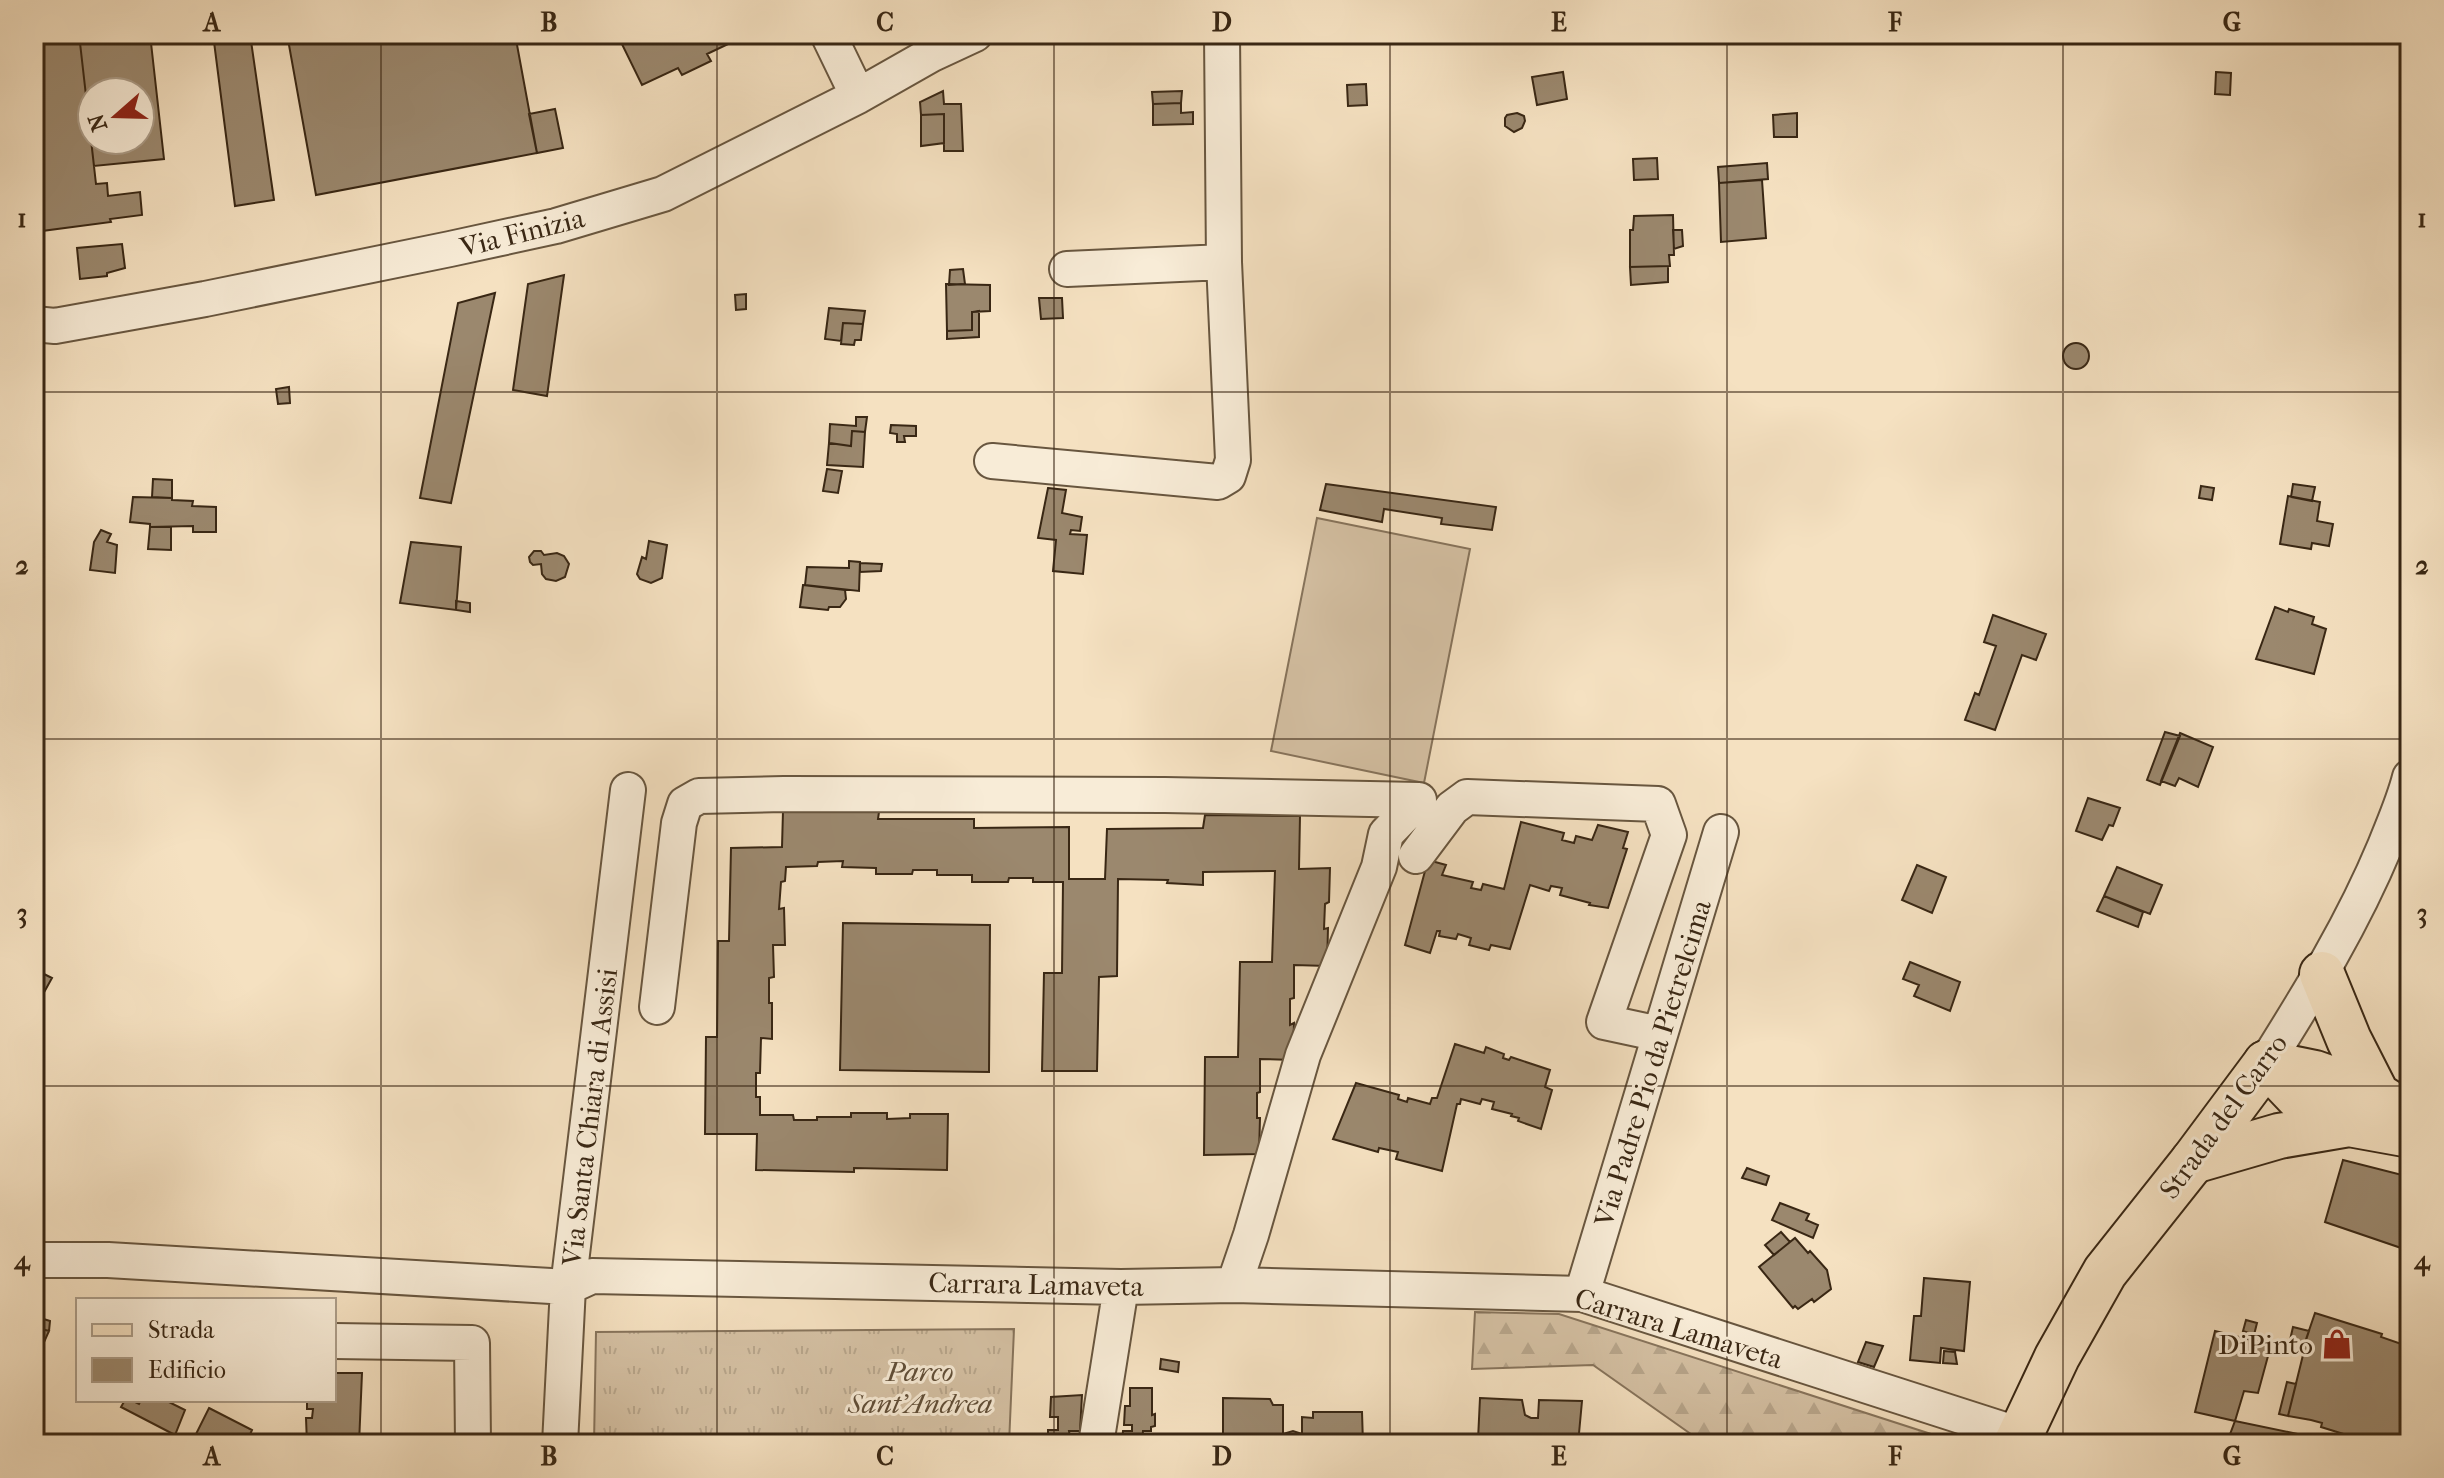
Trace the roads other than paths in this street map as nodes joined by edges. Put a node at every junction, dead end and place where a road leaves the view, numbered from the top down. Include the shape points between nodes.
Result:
1 (828, 34) edge
2 (975, 34) edge
3 (1222, 34) edge
4 (858, 96) junction
5 (1224, 262) junction
6 (1067, 269) dead end
7 (34, 324) edge
8 (992, 461) dead end
9 (2410, 777) edge
10 (628, 790) dead end
11 (1721, 832) dead end
12 (1416, 856) dead end
13 (2322, 974) junction
14 (657, 1007) dead end
15 (1660, 1034) junction
16 (2266, 1063) junction
17 (2379, 1112) edge
18 (2410, 1135) edge
19 (2193, 1161) junction
20 (34, 1260) edge
21 (1234, 1285) junction
22 (568, 1287) junction
23 (1121, 1287) junction
24 (1582, 1294) junction
25 (336, 1341) edge
26 (2018, 1440) edge
27 (473, 1444) edge
28 (560, 1444) edge
29 (1096, 1444) edge

1 - 4 street
2 - 4 street, Via Finizia
3 - 5 street
4 - 7 street, Via Finizia via 663,194 556,226 205,299 55,326
5 - 6 street
5 - 8 street via 1233,460 1228,476 1218,482
9 - 13 street, Strada del Carro via 2371,878
10 - 22 street, Via Santa Chiara di Assisi
11 - 15 street, Via Padre Pio da Pietrelcima
12 - 15 street via 1452,808 1467,797 1658,804 1669,835 1604,1022
13 - 16 street, Strada del Carro
13 - 17 main road
14 - 21 street via 679,823 685,804 699,796 1419,800 1386,834 1379,867 1303,1055
15 - 24 street, Via Padre Pio da Pietrelcima
16 - 17 main road via 2315,1073
16 - 19 main road, Strada del Carro
17 - 18 main road
17 - 19 main road
19 - 26 main road, Strada del Carro via 2105,1272
20 - 22 street, Carrara Lamaveta
21 - 23 street, Carrara Lamaveta
21 - 24 street, Carrara Lamaveta
22 - 23 street, Carrara Lamaveta via 592,1276
22 - 28 street, Via Santa Chiara di Assisi
23 - 29 street
24 - 26 street, Carrara Lamaveta
25 - 27 street via 472,1343

